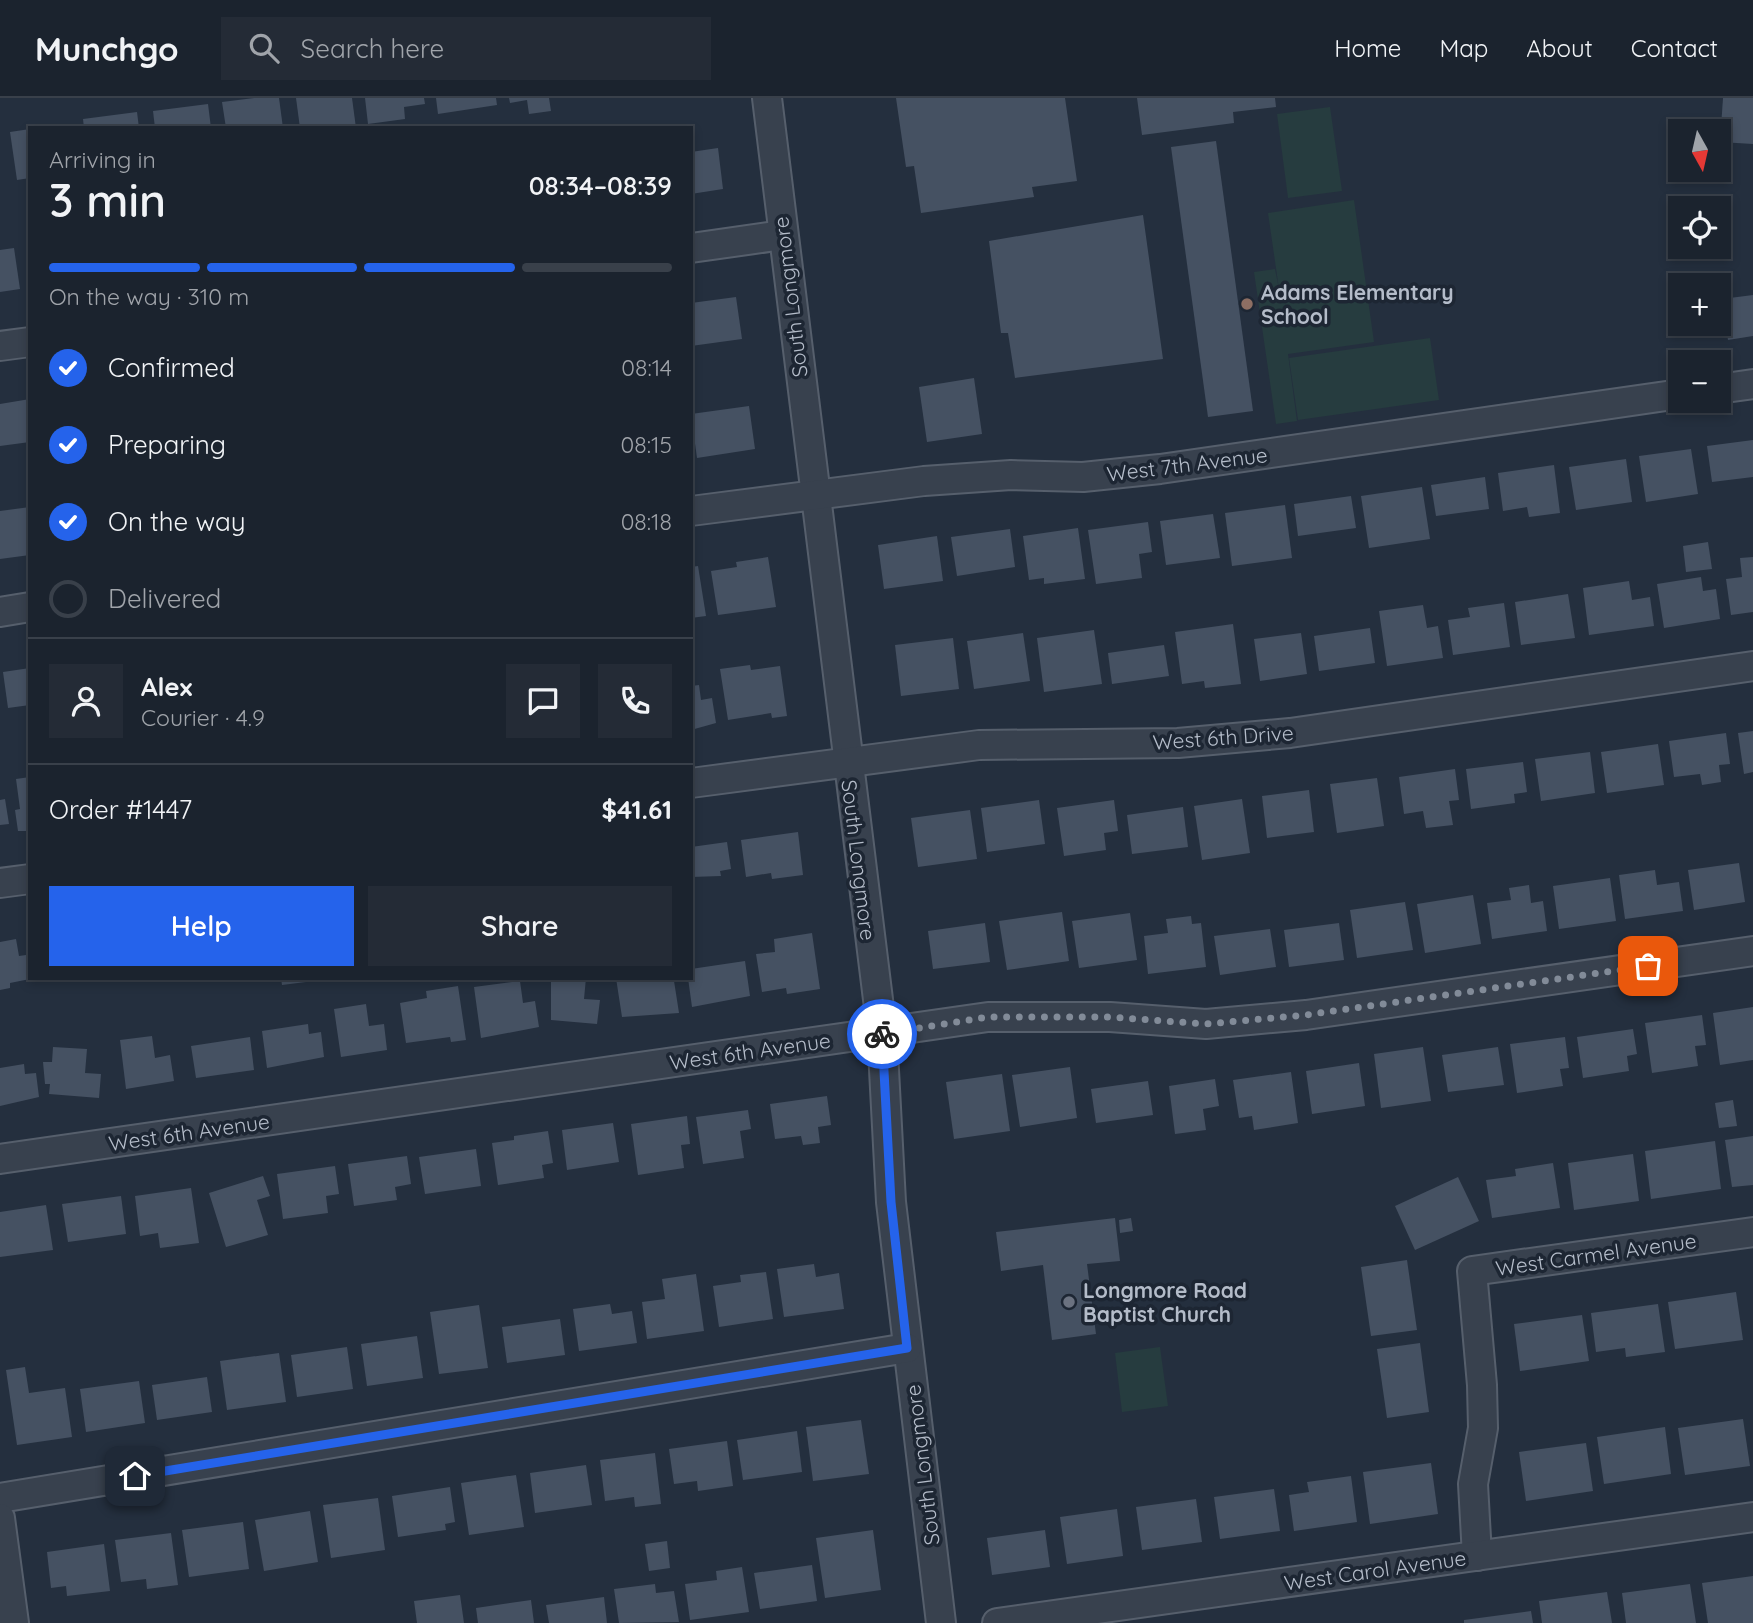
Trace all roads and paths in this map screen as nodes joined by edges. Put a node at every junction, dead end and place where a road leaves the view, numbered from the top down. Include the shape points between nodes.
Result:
1 (766, 98) edge
2 (783, 235) junction
3 (693, 248) edge
4 (28, 342) edge
5 (0, 346) edge
6 (1753, 384) edge
7 (1731, 387) edge
8 (1668, 396) edge
9 (814, 493) junction
10 (693, 511) edge
11 (28, 607) edge
12 (0, 612) edge
13 (1753, 666) edge
14 (846, 761) junction
15 (693, 783) edge
16 (28, 879) edge
17 (0, 883) edge
18 (1753, 951) edge
19 (882, 1032) junction
20 (0, 1159) edge
21 (1753, 1231) edge
22 (907, 1348) junction
23 (0, 1498) edge
24 (1753, 1517) edge
25 (0, 1518) edge
26 (1478, 1556) junction
27 (14, 1623) edge
28 (941, 1623) edge
29 (997, 1623) edge

1 - 2 street, South Longmore
2 - 3 street
2 - 9 street, South Longmore
4 - 5 street
6 - 7 street
8 - 9 street, West 7th Avenue via 1160,469 1083,477 1011,475 924,481
9 - 10 street, West 7th Avenue
9 - 14 street, South Longmore
11 - 12 street
13 - 14 street, West 6th Drive via 1290,733 1178,743 979,744
14 - 15 street, West 6th Drive
14 - 19 street, South Longmore
16 - 17 street
18 - 19 street, West 6th Avenue via 1306,1015 1206,1024 1110,1017 988,1017
19 - 20 street, West 6th Avenue
19 - 22 street, South Longmore via 891,1202
21 - 26 street, West Carmel Avenue via 1472,1271 1483,1428 1473,1484
22 - 23 street
22 - 28 street, South Longmore
24 - 26 street, West Carol Avenue
25 - 27 street
26 - 29 street, West Carol Avenue

